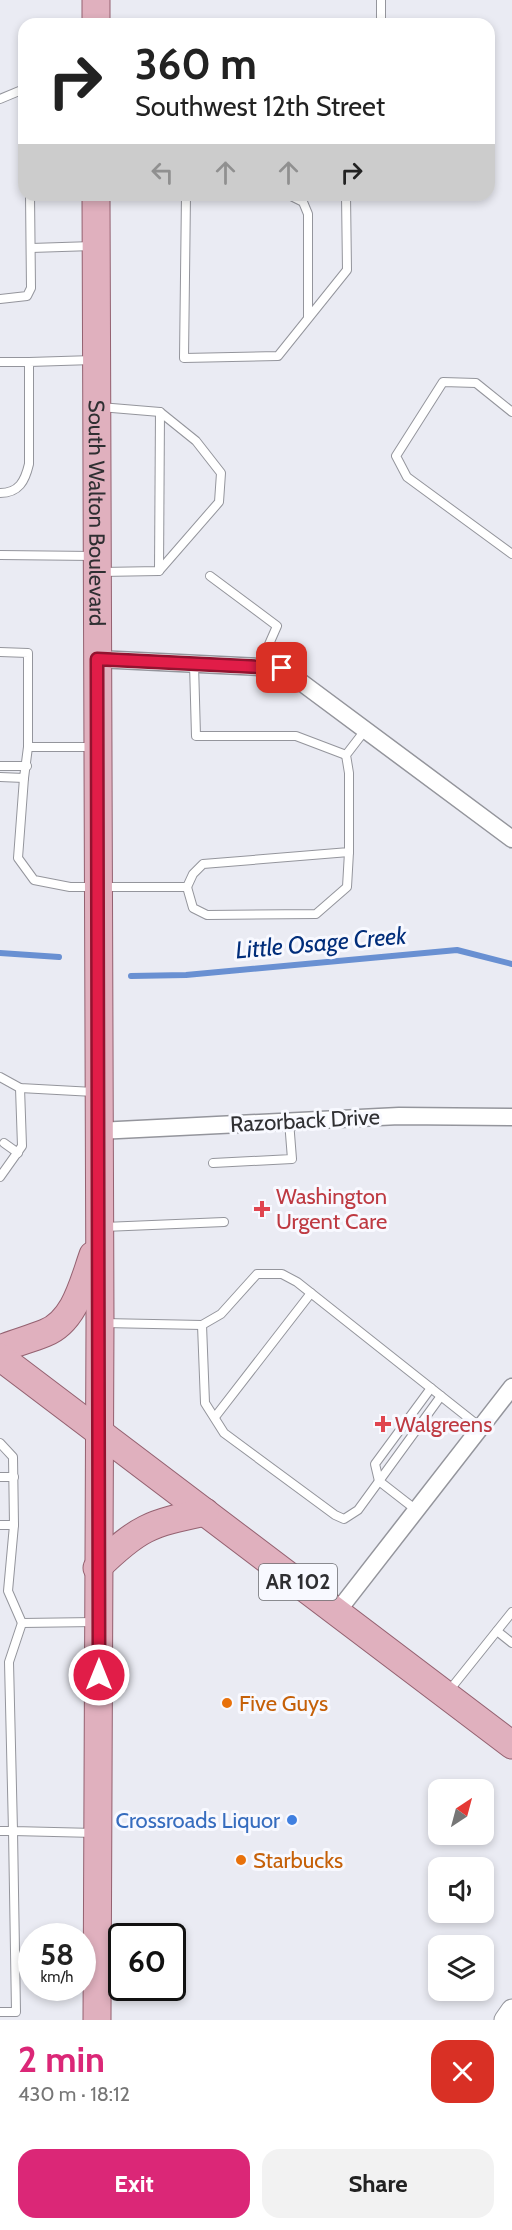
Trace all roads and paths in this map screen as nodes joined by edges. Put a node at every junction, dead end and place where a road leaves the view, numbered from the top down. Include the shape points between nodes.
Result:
1 (96, 0) edge
2 (381, 0) edge
3 (96, 18) edge
4 (381, 18) edge
5 (18, 92) edge
6 (0, 99) edge
7 (30, 201) edge
8 (96, 201) edge
9 (186, 201) edge
10 (301, 201) edge
11 (346, 201) edge
12 (96, 246) junction
13 (31, 248) junction
14 (0, 299) edge
15 (308, 318) junction
16 (96, 360) junction
17 (0, 362) edge
18 (29, 362) junction
19 (97, 407) junction
20 (160, 412) junction
21 (512, 412) edge
22 (0, 493) edge
23 (512, 554) edge
24 (0, 555) edge
25 (97, 564) junction
26 (159, 571) junction
27 (210, 576) dead end
28 (0, 652) edge
29 (97, 659) junction
30 (194, 664) junction
31 (259, 667) junction
32 (367, 729) junction
33 (28, 747) junction
34 (97, 747) junction
35 (345, 756) junction
36 (0, 766) edge
37 (27, 766) junction
38 (0, 777) edge
39 (24, 778) junction
40 (512, 839) edge
41 (349, 852) junction
42 (97, 887) junction
43 (187, 887) junction
44 (0, 1077) edge
45 (20, 1088) junction
46 (98, 1092) junction
47 (512, 1117) edge
48 (289, 1121) junction
49 (98, 1131) junction
50 (4, 1143) dead end
51 (18, 1153) junction
52 (213, 1163) dead end
53 (0, 1176) edge
54 (224, 1222) dead end
55 (98, 1235) junction
56 (311, 1293) junction
57 (100, 1323) junction
58 (202, 1325) junction
59 (0, 1349) edge
60 (0, 1357) edge
61 (512, 1387) edge
62 (431, 1388) junction
63 (441, 1396) junction
64 (215, 1417) junction
65 (480, 1426) junction
66 (98, 1430) junction
67 (0, 1443) edge
68 (0, 1477) edge
69 (14, 1477) junction
70 (379, 1481) junction
71 (415, 1509) junction
72 (205, 1512) junction
73 (0, 1525) edge
74 (14, 1525) junction
75 (97, 1568) junction
76 (4, 1591) edge
77 (336, 1612) junction
78 (512, 1612) edge
79 (99, 1622) junction
80 (22, 1623) junction
81 (497, 1631) junction
82 (512, 1644) edge
83 (4, 1662) edge
84 (446, 1695) junction
85 (0, 1745) edge
86 (11, 1745) junction
87 (512, 1745) edge
88 (0, 1766) edge
89 (11, 1767) junction
90 (0, 1831) edge
91 (13, 1831) junction
92 (98, 1833) junction
93 (512, 2010) edge
94 (0, 2012) edge
95 (16, 2016) edge
96 (97, 2020) edge
97 (505, 2020) edge

1 - 3 main road
2 - 4 lane
5 - 6 lane
7 - 13 lane
8 - 12 main road, South Walton Boulevard
9 - 15 lane via 184,358 278,356
10 - 15 lane via 308,214
11 - 15 lane via 347,270
12 - 13 lane
12 - 16 main road, South Walton Boulevard
13 - 14 lane via 31,288 27,296
16 - 18 lane
16 - 19 main road, South Walton Boulevard
17 - 18 lane
18 - 22 lane via 29,464 19,487
19 - 20 lane
19 - 25 main road, South Walton Boulevard
20 - 26 lane
20 - 26 lane via 196,441 221,472 219,502
21 - 23 lane via 476,383 443,382 396,456 406,477
24 - 25 lane
25 - 26 lane
25 - 29 main road, South Walton Boulevard
27 - 31 lane via 277,626
28 - 33 lane via 28,653
29 - 30 street
29 - 34 main road, South Walton Boulevard
30 - 31 street
30 - 35 lane via 196,736 296,736
31 - 32 street via 282,668
32 - 35 lane
32 - 40 street
33 - 34 lane
33 - 37 lane
34 - 42 main road, South Walton Boulevard
35 - 41 lane via 349,773
36 - 37 lane
37 - 39 lane
38 - 39 lane
39 - 42 lane via 18,858 24,871 34,880
41 - 43 lane via 203,864
41 - 43 lane via 347,887 316,914 207,915 193,908
42 - 43 lane
42 - 46 main road, South Walton Boulevard
44 - 45 lane
45 - 46 lane
45 - 51 lane via 22,1146
46 - 49 main road, South Walton Boulevard
47 - 48 street, Razorback Drive via 399,1116
48 - 49 street, Razorback Drive
48 - 52 lane via 292,1159
49 - 55 main road, South Walton Boulevard
50 - 51 lane
51 - 53 lane
54 - 55 lane
55 - 57 main road, South Walton Boulevard
55 - 59 main road via 75,1305 63,1322 46,1333
56 - 58 lane via 282,1274 257,1274 220,1314
56 - 62 lane
56 - 64 lane
57 - 58 lane
57 - 66 main road, South Walton Boulevard
58 - 64 lane via 205,1403
60 - 66 main road, AR 102
61 - 65 street
62 - 63 lane
62 - 70 lane via 375,1464
63 - 65 lane
63 - 70 lane
64 - 70 lane via 224,1433 344,1519 351,1516
65 - 71 street
66 - 72 main road, AR 102
66 - 75 main road, South Walton Boulevard
67 - 69 lane via 13,1457
68 - 69 lane
69 - 74 lane
70 - 71 lane
71 - 77 street
72 - 75 main road via 146,1527 123,1542
72 - 77 main road, AR 102
73 - 74 lane
74 - 76 lane
75 - 79 main road, South Walton Boulevard
76 - 80 lane
77 - 84 main road, AR 102
78 - 81 lane
79 - 80 lane
79 - 92 main road, South Walton Boulevard
80 - 83 lane
81 - 82 lane
81 - 84 lane
83 - 86 lane
84 - 87 main road, AR 102
85 - 86 lane
86 - 89 lane
88 - 89 lane
89 - 91 lane
90 - 91 lane
91 - 92 lane
91 - 95 lane
92 - 96 main road, South Walton Boulevard
93 - 97 street
94 - 95 lane

